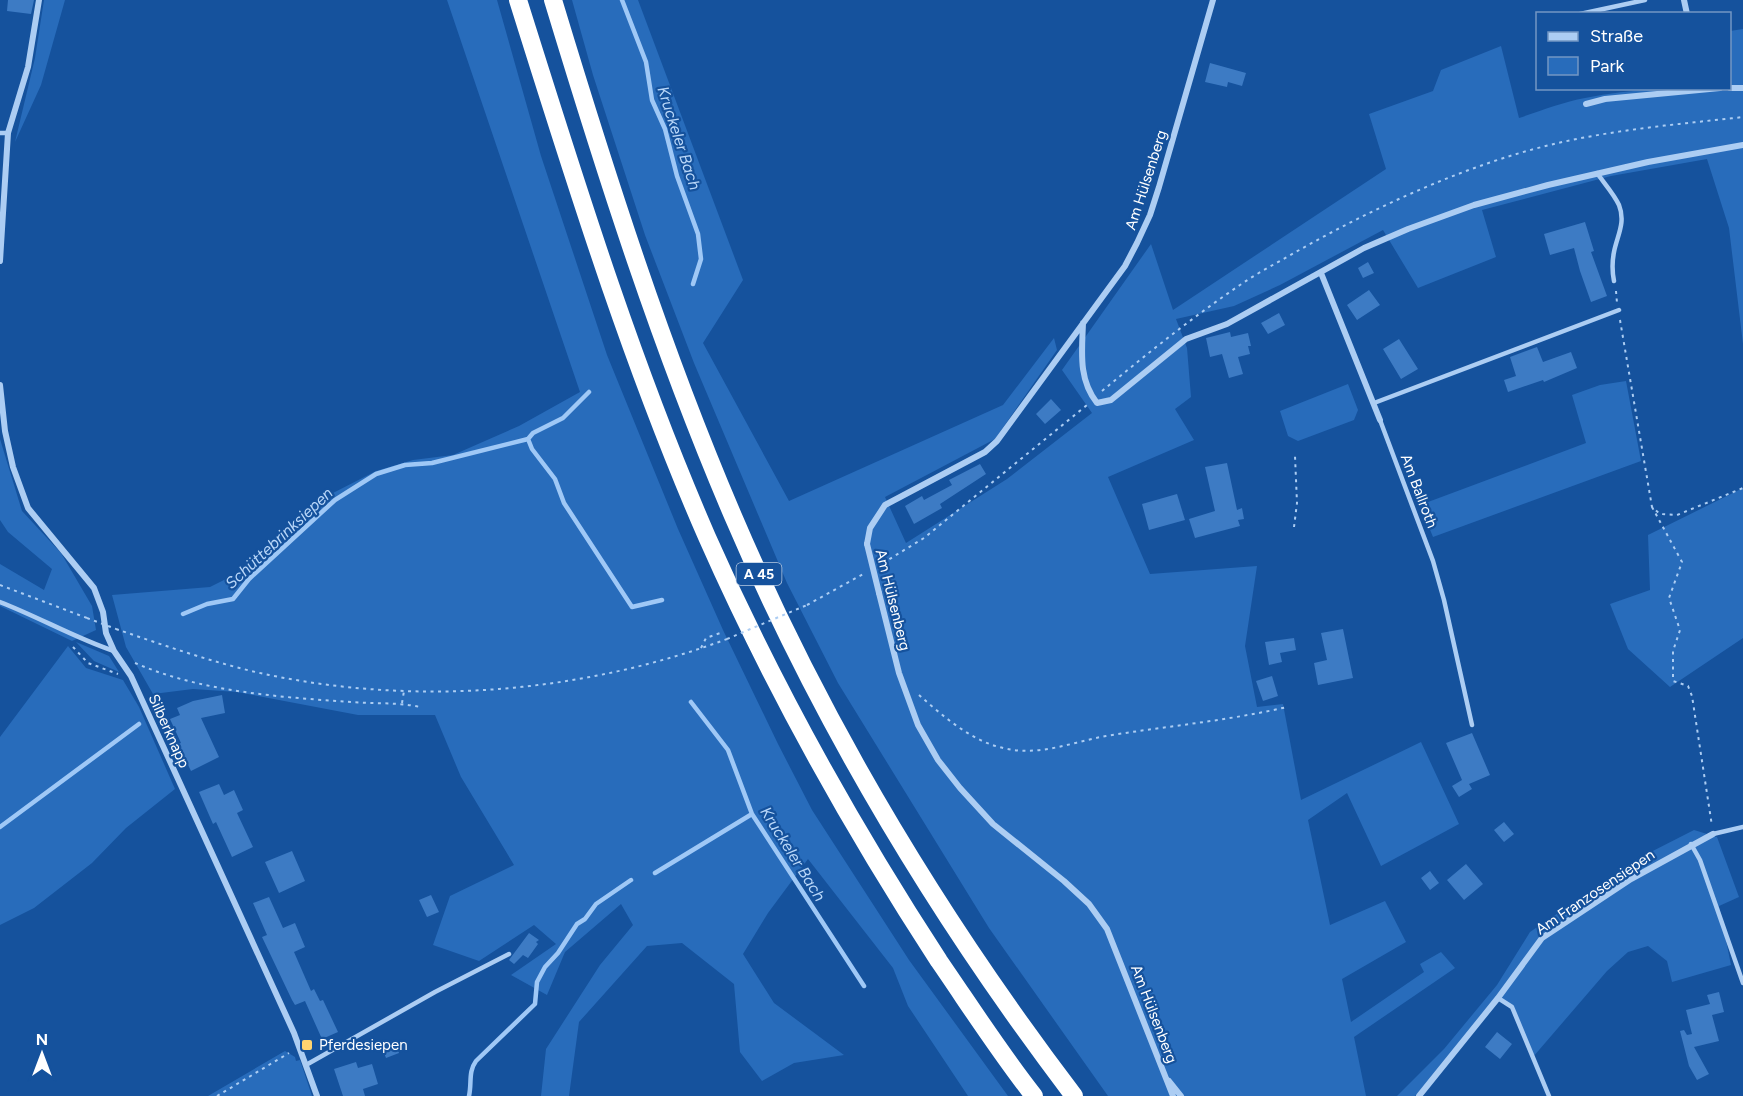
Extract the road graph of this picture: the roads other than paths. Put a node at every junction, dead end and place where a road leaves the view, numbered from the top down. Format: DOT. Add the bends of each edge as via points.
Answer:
graph roads {
  1 [pos="39,0"];
  2 [pos="518,0"];
  3 [pos="553,0"];
  4 [pos="1213,0"];
  5 [pos="1646,0"];
  6 [pos="1589,12"];
  7 [pos="1691,90"];
  8 [pos="1586,105"];
  9 [pos="0,133"];
  10 [pos="8,133"];
  11 [pos="1743,145"];
  12 [pos="1597,173"];
  13 [pos="0,261"];
  14 [pos="1320,273"];
  15 [pos="1614,281"];
  16 [pos="1619,310"];
  17 [pos="1083,323"];
  18 [pos="0,384"];
  19 [pos="1374,402"];
  20 [pos="1380,420"];
  21 [pos="0,602"];
  22 [pos="114,651"];
  23 [pos="1472,725"];
  24 [pos="1743,827"];
  25 [pos="1713,834"];
  26 [pos="1692,844"];
  27 [pos="509,954"];
  28 [pos="1743,984"];
  29 [pos="1498,998"];
  30 [pos="306,1065"];
  31 [pos="1165,1076"];
  32 [pos="317,1096"];
  33 [pos="1034,1096"];
  34 [pos="1074,1096"];
  35 [pos="1173,1096"];
  36 [pos="1181,1096"];
  37 [pos="1419,1096"];
  38 [pos="1549,1096"];
  1 -- 10 [label="street" via="28,67"];
  2 -- 33 [label="highway, A 45" via="638,364 707,536 746,621 808,742 886,877"];
  3 -- 34 [label="highway, A 45" via="597,147 666,348 733,518 772,601 902,844 984,972"];
  4 -- 17 [label="street, Am Hülsenberg" via="1150,214 1125,266"];
  5 -- 6 [label="lane"];
  7 -- 8 [label="street" via="1605,99"];
  9 -- 10 [label="lane"];
  10 -- 13 [label="street"];
  11 -- 12 [label="street"];
  12 -- 14 [label="street" via="1474,206 1408,229"];
  12 -- 15 [label="lane" via="1619,206 1622,218 1614,250"];
  14 -- 17 [label="street" via="1227,324 1186,339 1111,400 1097,403 1084,382"];
  14 -- 19 [label="street, Am Ballroth"];
  16 -- 19 [label="lane"];
  17 -- 31 [label="street, Am Hülsenberg, bridge" via="998,441 985,452 885,505 870,528 867,544 899,673 918,725 938,760 993,824 1089,904 1107,929"];
  18 -- 22 [label="street, Silberknapp" via="5,432 28,508 94,588"];
  19 -- 20 [label="street, Am Ballroth"];
  20 -- 23 [label="lane, Am Ballroth" via="1444,600"];
  21 -- 22 [label="lane"];
  22 -- 30 [label="street, Silberknapp" via="131,676"];
  24 -- 25 [label="lane"];
  25 -- 26 [label="street, Am Franzosensiepen"];
  26 -- 28 [label="lane"];
  26 -- 29 [label="street, Am Franzosensiepen" via="1542,938"];
  27 -- 30 [label="lane"];
  29 -- 37 [label="street, Am Franzosensiepen"];
  29 -- 38 [label="lane" via="1512,1007"];
  30 -- 32 [label="street, Silberknapp"];
  31 -- 35 [label="street, Am Hülsenberg"];
  31 -- 36 [label="street"];
}
